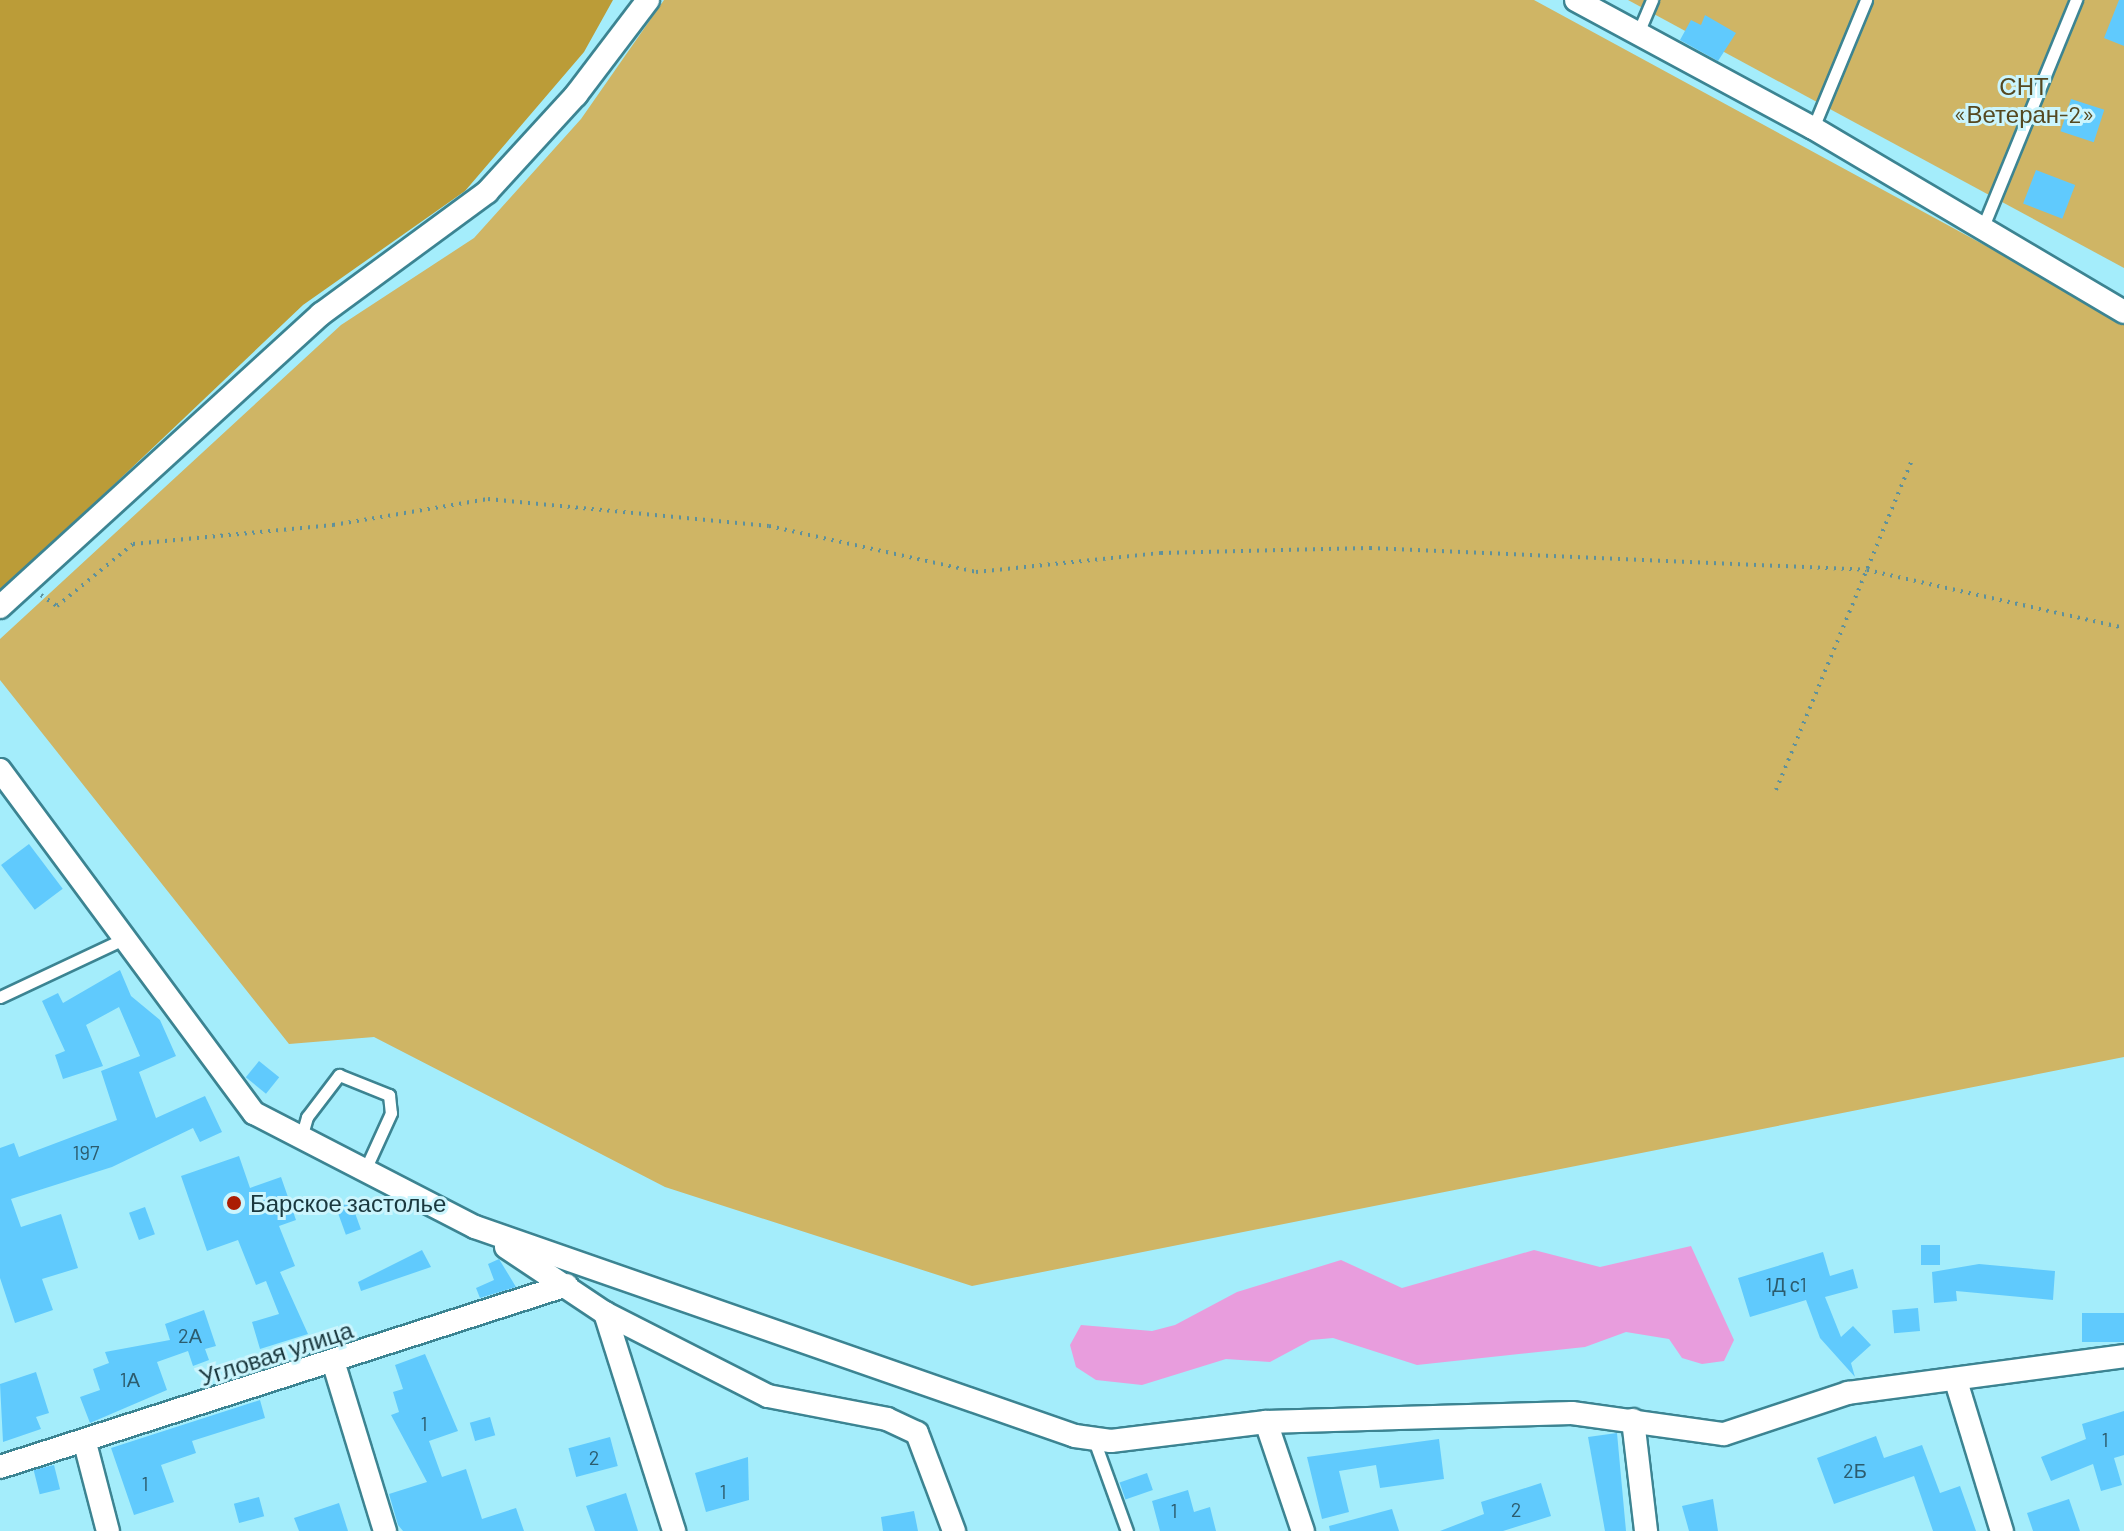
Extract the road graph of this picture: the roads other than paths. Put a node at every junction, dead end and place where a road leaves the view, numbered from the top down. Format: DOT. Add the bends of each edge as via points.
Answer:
graph roads {
  1 [pos="648,0"];
  2 [pos="1576,0"];
  3 [pos="1652,0"];
  4 [pos="1866,0"];
  5 [pos="2076,0"];
  6 [pos="1638,33"];
  7 [pos="1813,128"];
  8 [pos="1982,229"];
  9 [pos="2124,312"];
  10 [pos="0,607"];
  11 [pos="0,770"];
  12 [pos="121,940"];
  13 [pos="0,997"];
  14 [pos="301,1138"];
  15 [pos="365,1170"];
  16 [pos="475,1227"];
  17 [pos="567,1285"];
  18 [pos="605,1313"];
  19 [pos="2124,1356"];
  20 [pos="333,1361"];
  21 [pos="1956,1381"];
  22 [pos="1633,1420"];
  23 [pos="1266,1422"];
  24 [pos="1094,1440"];
  25 [pos="85,1443"];
  26 [pos="0,1467"];
  27 [pos="108,1531"];
  28 [pos="385,1531"];
  29 [pos="674,1531"];
  30 [pos="954,1531"];
  31 [pos="1127,1531"];
  32 [pos="1303,1531"];
  33 [pos="1646,1531"];
  34 [pos="2002,1531"];
  1 -- 10 [label="street" via="576,95 487,192 321,314"];
  2 -- 6 [label="street"];
  3 -- 6 [label="lane"];
  4 -- 7 [label="lane"];
  5 -- 8 [label="lane"];
  6 -- 7 [label="street"];
  7 -- 8 [label="street"];
  8 -- 9 [label="street"];
  11 -- 12 [label="street"];
  12 -- 13 [label="lane"];
  12 -- 14 [label="street" via="236,1095"];
  14 -- 15 [label="street"];
  14 -- 15 [label="lane" via="307,1117 339,1075 389,1095 391,1113"];
  15 -- 16 [label="street"];
  16 -- 17 [label="street"];
  16 -- 24 [label="street"];
  17 -- 18 [label="street"];
  17 -- 20 [label="street, Угловая улица"];
  18 -- 29 [label="street"];
  18 -- 30 [label="street" via="768,1396 887,1419 917,1433"];
  19 -- 21 [label="street"];
  20 -- 25 [label="street, Угловая улица"];
  20 -- 28 [label="street"];
  21 -- 22 [label="street" via="1848,1393 1724,1434"];
  21 -- 34 [label="street"];
  22 -- 23 [label="street" via="1572,1413"];
  22 -- 33 [label="street"];
  23 -- 24 [label="street"];
  23 -- 32 [label="street"];
  24 -- 31 [label="lane"];
  25 -- 26 [label="street, Угловая улица"];
  25 -- 27 [label="street"];
}
